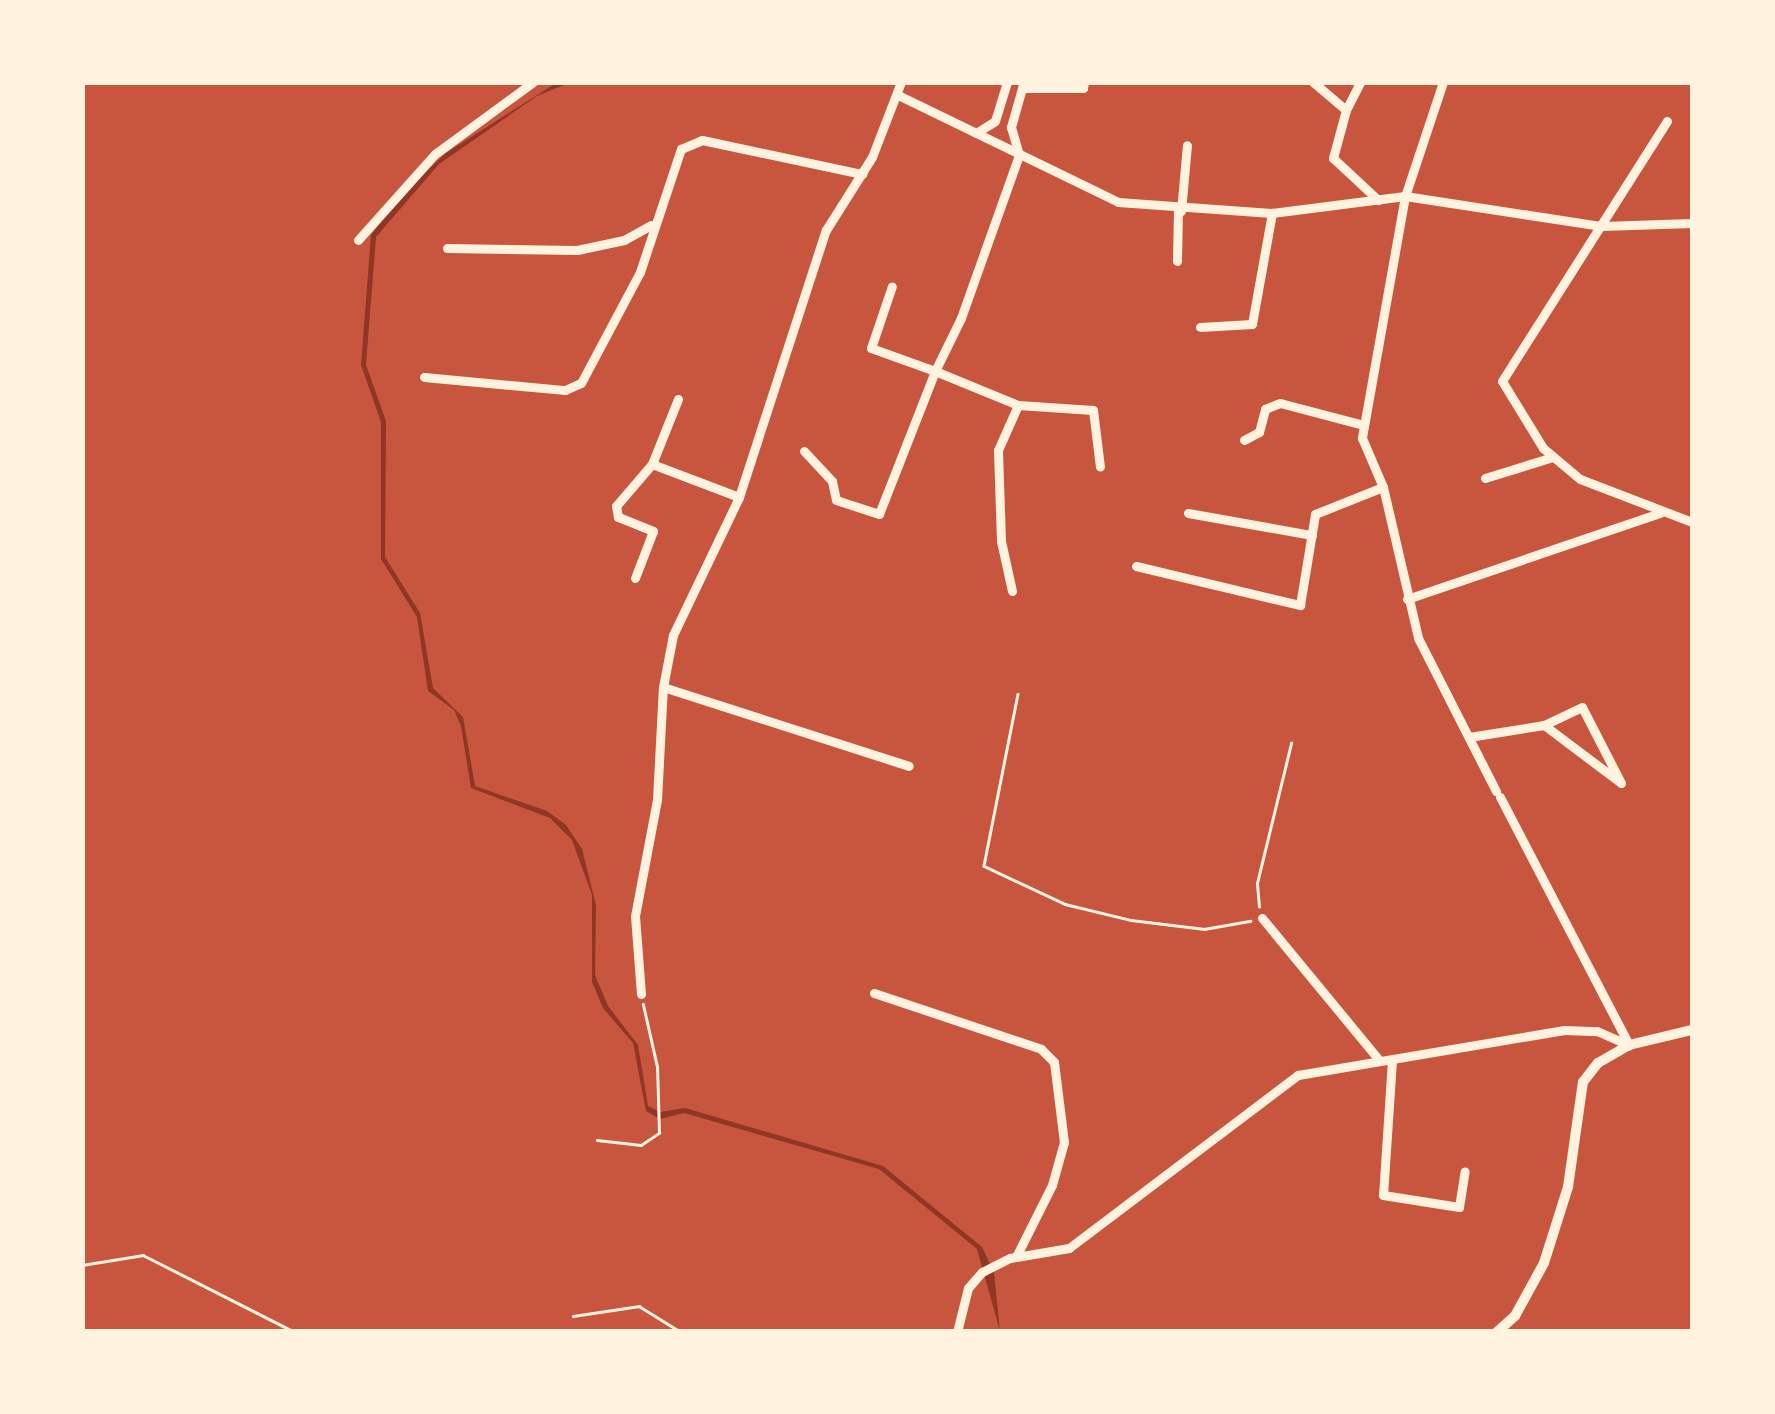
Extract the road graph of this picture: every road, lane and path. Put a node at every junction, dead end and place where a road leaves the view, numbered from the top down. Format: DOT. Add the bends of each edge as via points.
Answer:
graph roads {
  1 [pos="533,82"];
  2 [pos="902,82"];
  3 [pos="1006,82"];
  4 [pos="1084,82"];
  5 [pos="1313,82"];
  6 [pos="1360,82"];
  7 [pos="1443,82"];
  8 [pos="1018,85"];
  9 [pos="898,95"];
  10 [pos="1346,110"];
  11 [pos="1666,120"];
  12 [pos="976,134"];
  13 [pos="1187,146"];
  14 [pos="1019,155"];
  15 [pos="862,174"];
  16 [pos="1405,196"];
  17 [pos="1378,200"];
  18 [pos="1180,211"];
  19 [pos="1272,213"];
  20 [pos="1692,224"];
  21 [pos="651,225"];
  22 [pos="1602,226"];
  23 [pos="358,240"];
  24 [pos="448,248"];
  25 [pos="1177,261"];
  26 [pos="892,286"];
  27 [pos="1200,327"];
  28 [pos="935,371"];
  29 [pos="424,377"];
  30 [pos="678,399"];
  31 [pos="1018,406"];
  32 [pos="1363,425"];
  33 [pos="1244,440"];
  34 [pos="804,452"];
  35 [pos="1553,456"];
  36 [pos="652,464"];
  37 [pos="1100,467"];
  38 [pos="1485,478"];
  39 [pos="1382,487"];
  40 [pos="739,497"];
  41 [pos="1188,513"];
  42 [pos="1660,513"];
  43 [pos="1691,526"];
  44 [pos="1312,535"];
  45 [pos="1136,566"];
  46 [pos="636,578"];
  47 [pos="1012,591"];
  48 [pos="1407,598"];
  49 [pos="663,687"];
  50 [pos="1018,694"];
  51 [pos="1544,725"];
  52 [pos="1470,736"];
  53 [pos="1292,743"];
  54 [pos="909,766"];
  55 [pos="1262,918"];
  56 [pos="874,993"];
  57 [pos="641,994"];
  58 [pos="1692,1030"];
  59 [pos="1630,1045"];
  60 [pos="1392,1060"];
  61 [pos="1380,1062"];
  62 [pos="597,1140"];
  63 [pos="1465,1171"];
  64 [pos="1016,1257"];
  65 [pos="82,1265"];
  66 [pos="573,1316"];
  67 [pos="295,1332"];
  68 [pos="680,1332"];
  69 [pos="958,1332"];
  70 [pos="1497,1332"];
  1 -- 23 [label="street" via="435,154"];
  2 -- 9 [label="street"];
  3 -- 12 [label="street" via="996,120"];
  4 -- 8 [label="street" via="1083,88"];
  5 -- 10 [label="street"];
  6 -- 10 [label="street"];
  7 -- 16 [label="street"];
  8 -- 14 [label="street" via="1011,127"];
  9 -- 12 [label="street"];
  9 -- 15 [label="street"];
  10 -- 17 [label="street" via="1333,158"];
  11 -- 22 [label="street"];
  12 -- 14 [label="street"];
  13 -- 18 [label="street"];
  14 -- 18 [label="street" via="1111,201"];
  14 -- 28 [label="street" via="961,318"];
  15 -- 21 [label="street" via="702,140 681,149"];
  15 -- 40 [label="street" via="826,230"];
  16 -- 17 [label="street"];
  16 -- 22 [label="street"];
  16 -- 32 [label="street"];
  17 -- 19 [label="street"];
  18 -- 19 [label="street"];
  18 -- 25 [label="street"];
  19 -- 27 [label="street" via="1252,324"];
  20 -- 22 [label="street"];
  21 -- 24 [label="street" via="624,240 578,250"];
  21 -- 29 [label="street" via="640,272 581,383 564,390"];
  22 -- 35 [label="street" via="1502,381"];
  26 -- 28 [label="street" via="870,348"];
  28 -- 31 [label="street"];
  28 -- 34 [label="street" via="879,514 836,500 832,481"];
  30 -- 36 [label="street"];
  31 -- 37 [label="street" via="1093,410"];
  31 -- 47 [label="street" via="998,450 1001,541"];
  32 -- 33 [label="street" via="1280,403 1265,409 1252,440"];
  32 -- 39 [label="street"];
  35 -- 38 [label="street"];
  35 -- 42 [label="street" via="1580,478"];
  36 -- 40 [label="street"];
  36 -- 46 [label="street" via="616,506 618,517 652,531"];
  39 -- 44 [label="street" via="1316,514"];
  39 -- 48 [label="street"];
  40 -- 49 [label="street" via="673,635"];
  41 -- 44 [label="street"];
  42 -- 43 [label="street"];
  42 -- 48 [label="street"];
  44 -- 45 [label="street" via="1300,604"];
  48 -- 52 [label="street" via="1418,638"];
  49 -- 54 [label="street"];
  49 -- 57 [label="street" via="657,800 635,916"];
  50 -- 55 [label="path" via="984,866 1046,897 1132,920 1204,928"];
  51 -- 51 [label="street" via="1575,748 1621,784 1582,707"];
  51 -- 52 [label="street"];
  52 -- 59 [label="street"];
  53 -- 55 [label="path" via="1257,883"];
  55 -- 61 [label="street"];
  56 -- 64 [label="street" via="1042,1049 1054,1062 1064,1142 1052,1186"];
  57 -- 62 [label="path" via="658,1133 642,1145"];
  58 -- 59 [label="street"];
  59 -- 60 [label="street" via="1597,1031 1564,1030"];
  59 -- 70 [label="street" via="1598,1063 1583,1082 1568,1187 1544,1263 1515,1316"];
  60 -- 61 [label="street"];
  60 -- 63 [label="street" via="1383,1195 1458,1207"];
  61 -- 64 [label="street" via="1298,1075 1084,1238 1068,1248"];
  64 -- 69 [label="street" via="982,1272 968,1288"];
  65 -- 67 [label="path" via="143,1256"];
  66 -- 68 [label="path" via="639,1306"];
}
